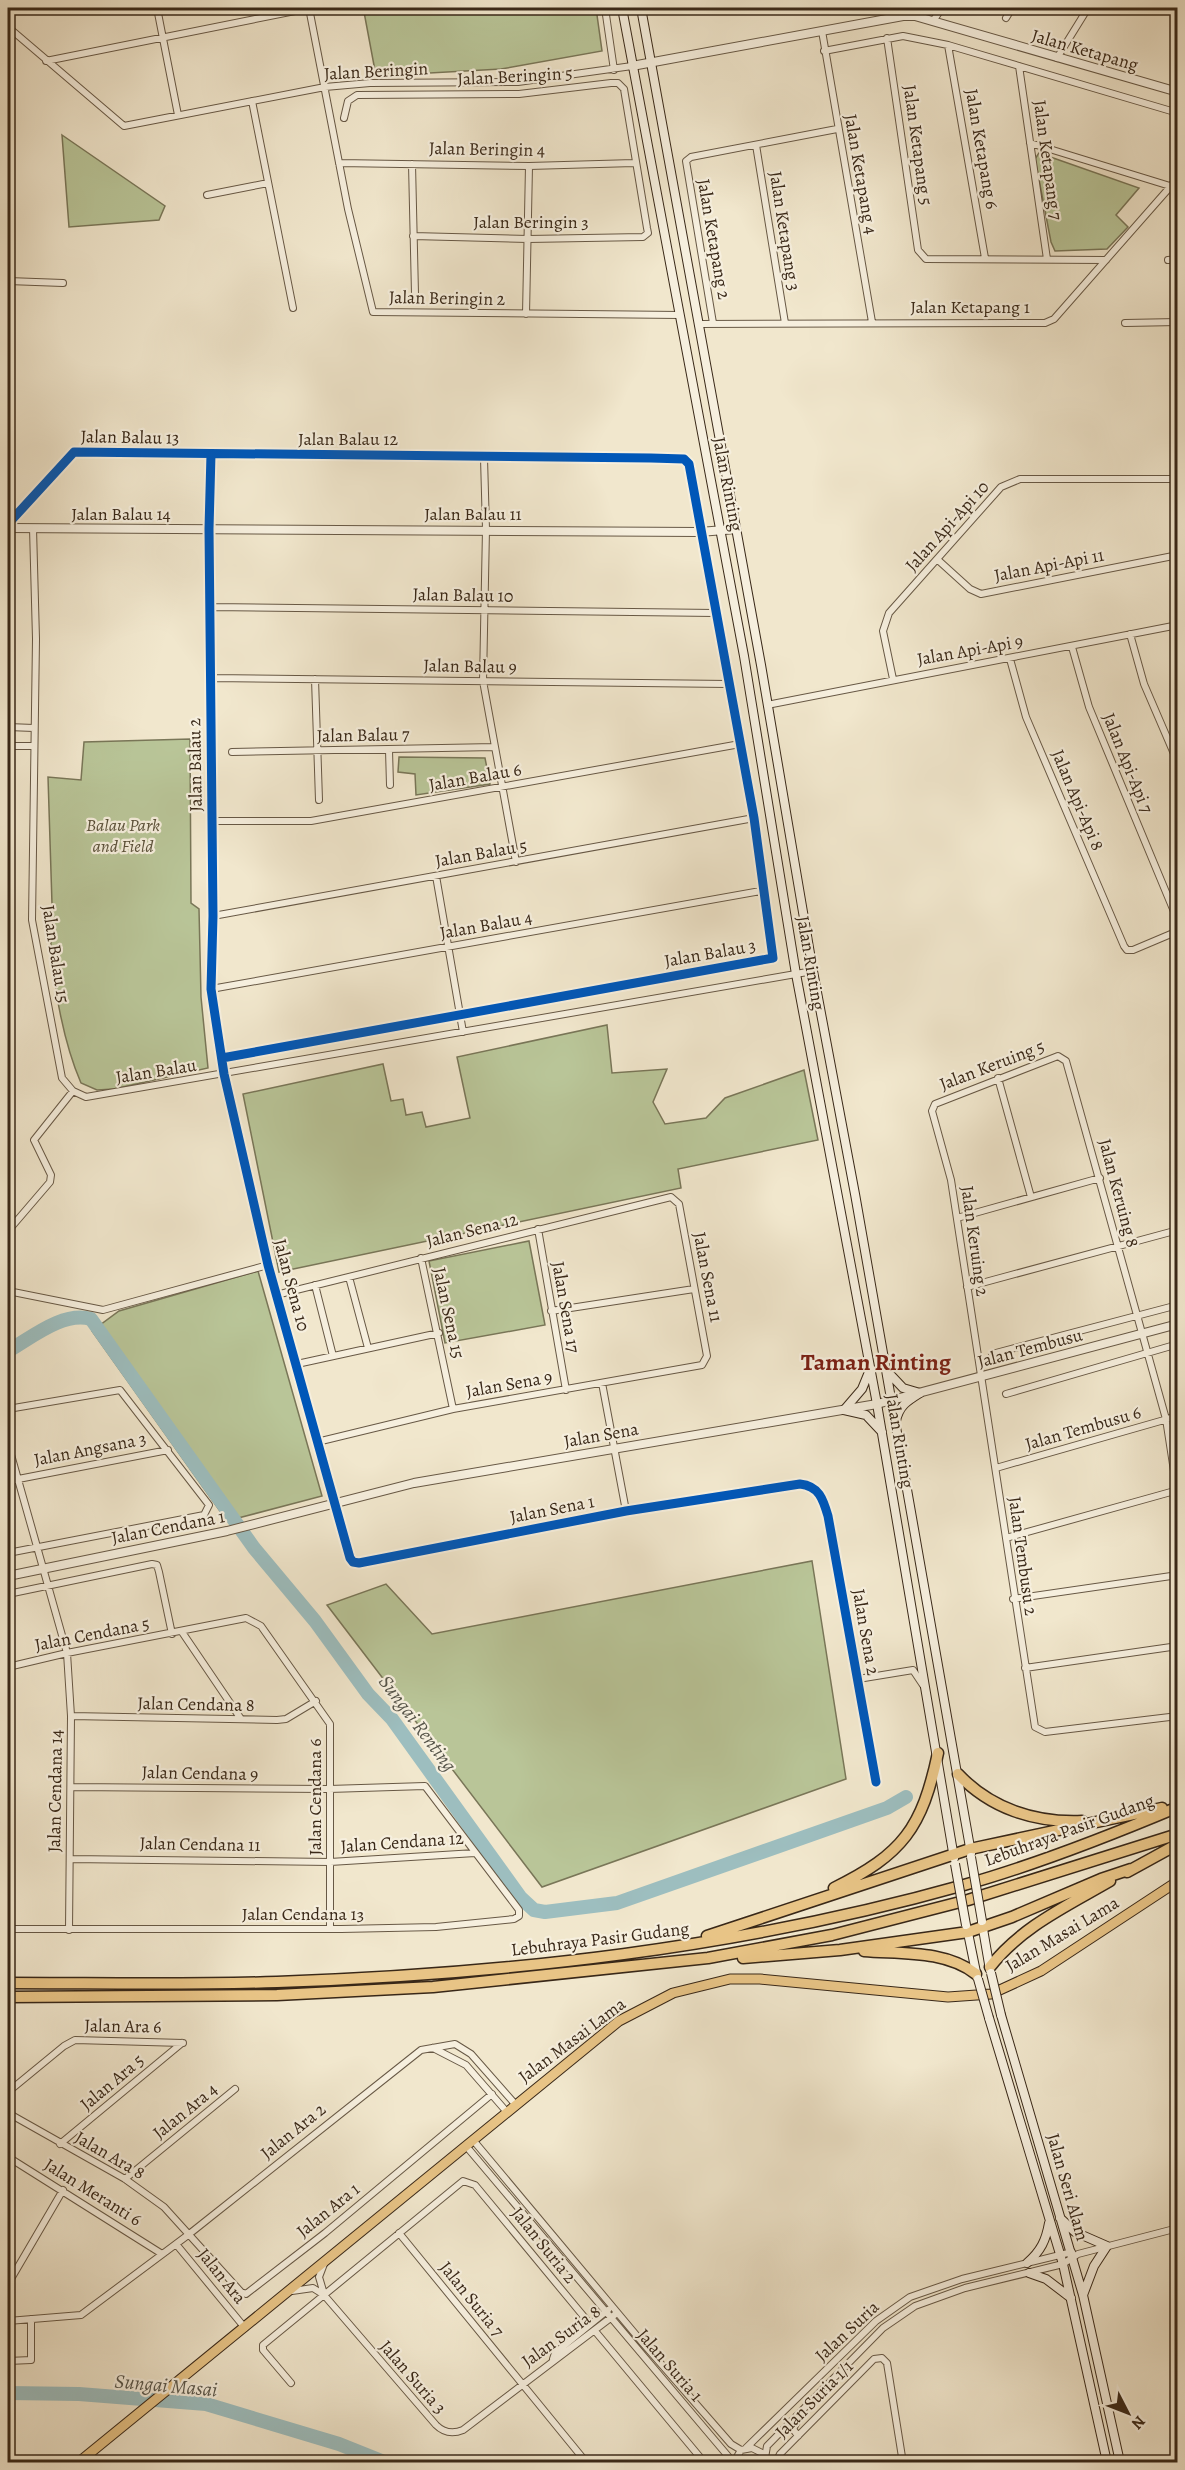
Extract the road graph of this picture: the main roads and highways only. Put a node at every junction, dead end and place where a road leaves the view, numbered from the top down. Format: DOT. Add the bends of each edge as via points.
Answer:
graph roads {
  1 [pos="622,8"];
  2 [pos="641,8"];
  3 [pos="870,1368"];
  4 [pos="885,1370"];
  5 [pos="895,1428"];
  6 [pos="882,1432"];
  7 [pos="938,1753"];
  8 [pos="958,1774"];
  9 [pos="1178,1806"];
  10 [pos="1123,1817"];
  11 [pos="1178,1834"];
  12 [pos="1178,1844"];
  13 [pos="971,1853"];
  14 [pos="954,1859"];
  15 [pos="1131,1869"];
  16 [pos="1178,1881"];
  17 [pos="799,1905"];
  18 [pos="982,1924"];
  19 [pos="967,1928"];
  20 [pos="672,1947"];
  21 [pos="840,1950"];
  22 [pos="708,1959"];
  23 [pos="990,1970"];
  24 [pos="977,1976"];
  25 [pos="8,1983"];
  26 [pos="8,1997"];
  27 [pos="1059,2218"];
  28 [pos="1049,2222"];
  29 [pos="1027,2263"];
  30 [pos="1029,2273"];
  31 [pos="1083,2295"];
  32 [pos="1071,2298"];
  33 [pos="79,2463"];
  34 [pos="1107,2463"];
  35 [pos="1120,2463"];
  1 -- 3 [label="main road, Jalan Rinting" via="744,656 796,974"];
  2 -- 4 [label="main road, Jalan Rinting"];
  3 -- 6 [label="main road, Jalan Rinting"];
  3 -- 6 [label="main road" via="862,1389 844,1410 866,1415"];
  4 -- 5 [label="main road, Jalan Rinting"];
  4 -- 5 [label="main road" via="903,1388 920,1393 898,1410"];
  5 -- 8 [label="main road, Jalan Rinting"];
  6 -- 7 [label="main road, Jalan Rinting"];
  7 -- 14 [label="main road, Jalan Rinting"];
  7 -- 17 [label="highway" via="930,1788 917,1818 897,1847 866,1872"];
  8 -- 10 [label="highway" via="986,1798 1013,1812 1061,1821"];
  8 -- 13 [label="main road, Jalan Rinting"];
  9 -- 10 [label="highway"];
  9 -- 20 [label="highway, Lebuhraya Pasir Gudang" via="966,1884 830,1919"];
  10 -- 13 [label="highway"];
  11 -- 22 [label="highway, Lebuhraya Pasir Gudang" via="968,1900 832,1935"];
  12 -- 15 [label="highway"];
  13 -- 14 [label="highway"];
  13 -- 18 [label="main road, Jalan Rinting, bridge"];
  14 -- 17 [label="highway"];
  14 -- 19 [label="main road, Jalan Rinting, bridge"];
  15 -- 18 [label="highway"];
  15 -- 23 [label="highway" via="1028,1929 1002,1951"];
  16 -- 33 [label="main road, Jalan Masai Lama" via="1041,1971 991,1994 948,1997 730,1979 673,1993 619,2021"];
  17 -- 20 [label="highway"];
  18 -- 19 [label="highway"];
  18 -- 23 [label="main road, Jalan Seri Alam"];
  19 -- 21 [label="highway"];
  19 -- 24 [label="main road, Jalan Seri Alam"];
  20 -- 25 [label="highway, Lebuhraya Pasir Gudang" via="512,1967 318,1980"];
  21 -- 22 [label="highway"];
  21 -- 24 [label="highway" via="932,1956 959,1962"];
  22 -- 26 [label="highway, Lebuhraya Pasir Gudang" via="433,1987 310,1994"];
  23 -- 27 [label="main road, Jalan Seri Alam, bridge"];
  24 -- 28 [label="main road, Jalan Seri Alam, bridge"];
  27 -- 31 [label="main road, Jalan Seri Alam"];
  27 -- 31 [label="main road" via="1082,2236 1107,2246"];
  28 -- 29 [label="main road" via="1044,2244"];
  28 -- 32 [label="main road, Jalan Seri Alam"];
  30 -- 32 [label="main road" via="1056,2285"];
  31 -- 35 [label="main road, Jalan Seri Alam"];
  32 -- 34 [label="main road, Jalan Seri Alam"];
}
